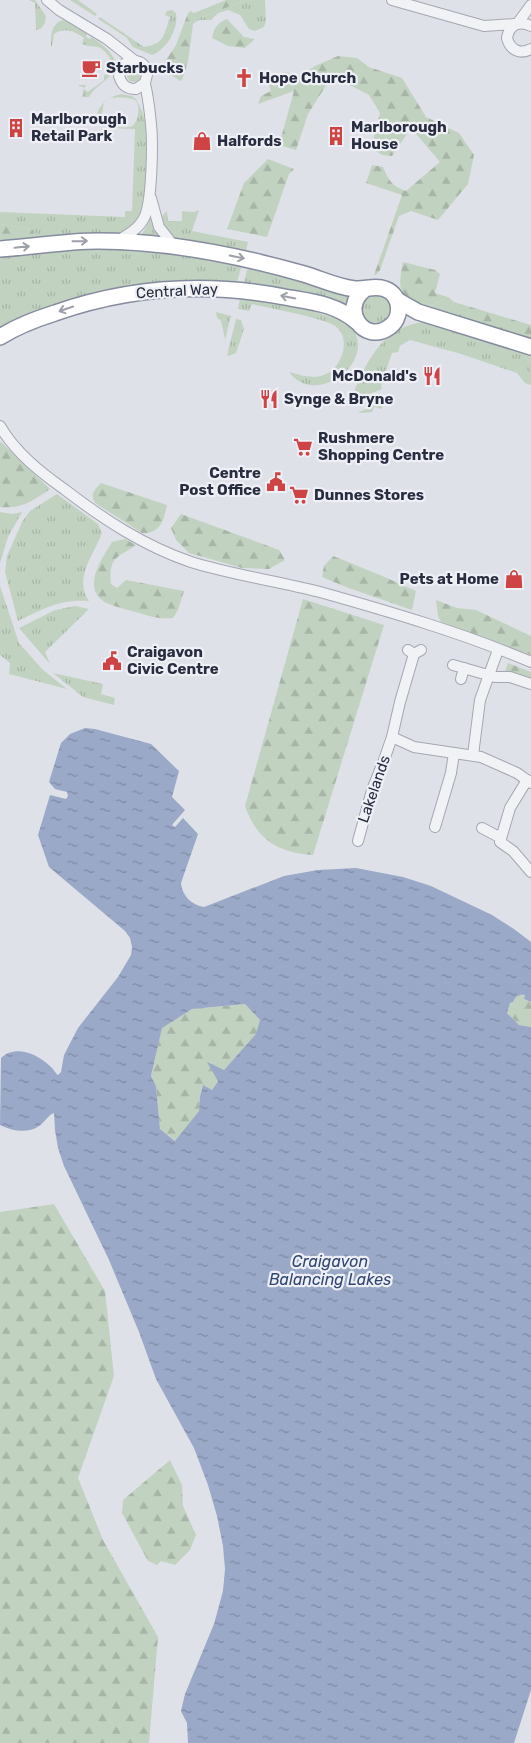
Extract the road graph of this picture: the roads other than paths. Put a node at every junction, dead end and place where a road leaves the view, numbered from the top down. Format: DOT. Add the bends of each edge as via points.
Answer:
graph roads {
  1 [pos="46,0"];
  2 [pos="399,2"];
  3 [pos="531,5"];
  4 [pos="516,24"];
  5 [pos="484,26"];
  6 [pos="531,26"];
  7 [pos="509,44"];
  8 [pos="118,49"];
  9 [pos="530,50"];
  10 [pos="135,61"];
  11 [pos="123,65"];
  12 [pos="145,82"];
  13 [pos="131,89"];
  14 [pos="149,106"];
  15 [pos="150,190"];
  16 [pos="116,241"];
  17 [pos="174,246"];
  18 [pos="0,249"];
  19 [pos="365,290"];
  20 [pos="396,300"];
  21 [pos="430,316"];
  22 [pos="357,322"];
  23 [pos="393,324"];
  24 [pos="0,337"];
  25 [pos="531,347"];
  26 [pos="0,426"];
  27 [pos="4,437"];
  28 [pos="498,650"];
  29 [pos="414,651"];
  30 [pos="531,662"];
  31 [pos="453,665"];
  32 [pos="464,668"];
  33 [pos="488,675"];
  34 [pos="461,679"];
  35 [pos="531,684"];
  36 [pos="392,737"];
  37 [pos="454,753"];
  38 [pos="473,755"];
  39 [pos="529,781"];
  40 [pos="435,827"];
  41 [pos="482,828"];
  42 [pos="501,838"];
  43 [pos="358,841"];
  44 [pos="531,872"];
  1 -- 8 [label="street"];
  2 -- 5 [label="street"];
  3 -- 4 [label="street"];
  4 -- 5 [label="street"];
  4 -- 6 [label="street"];
  4 -- 7 [label="street" via="508,33"];
  5 -- 7 [label="street"];
  7 -- 9 [label="street" via="517,51"];
  8 -- 10 [label="street"];
  8 -- 11 [label="street"];
  10 -- 11 [label="street"];
  10 -- 12 [label="street" via="146,68"];
  11 -- 13 [label="street" via="121,81"];
  12 -- 13 [label="street"];
  12 -- 14 [label="street"];
  13 -- 14 [label="street"];
  14 -- 15 [label="street" via="152,127"];
  15 -- 16 [label="street" via="146,215 140,225"];
  15 -- 17 [label="street" via="159,227"];
  16 -- 17 [label="highway"];
  18 -- 16 [label="highway, one-way"];
  17 -- 19 [label="highway, one-way" via="244,258 343,287"];
  19 -- 20 [label="highway" via="384,288"];
  19 -- 22 [label="highway" via="354,304"];
  20 -- 21 [label="highway"];
  20 -- 23 [label="highway" via="399,310"];
  21 -- 23 [label="highway"];
  21 -- 25 [label="highway"];
  22 -- 23 [label="highway" via="376,332 384,331"];
  22 -- 24 [label="highway, Central Way, one-way" via="344,312 319,303 258,291 191,287 113,296 28,322"];
  26 -- 27 [label="street"];
  27 -- 28 [label="street" via="49,478 97,514 137,538 190,561 327,594"];
  28 -- 30 [label="street"];
  28 -- 33 [label="street"];
  29 -- 36 [label="street, Lakelands"];
  31 -- 32 [label="street"];
  32 -- 33 [label="street"];
  32 -- 34 [label="street"];
  33 -- 35 [label="street" via="510,677"];
  33 -- 38 [label="street" via="480,700"];
  36 -- 37 [label="street, Lakelands" via="414,747"];
  36 -- 43 [label="street, Lakelands" via="372,790"];
  37 -- 38 [label="street, Lakelands"];
  37 -- 40 [label="street"];
  38 -- 39 [label="street, Lakelands"];
  39 -- 42 [label="street, Lakelands" via="510,808"];
  41 -- 42 [label="street"];
  42 -- 44 [label="street" via="500,842 513,851"];
}
